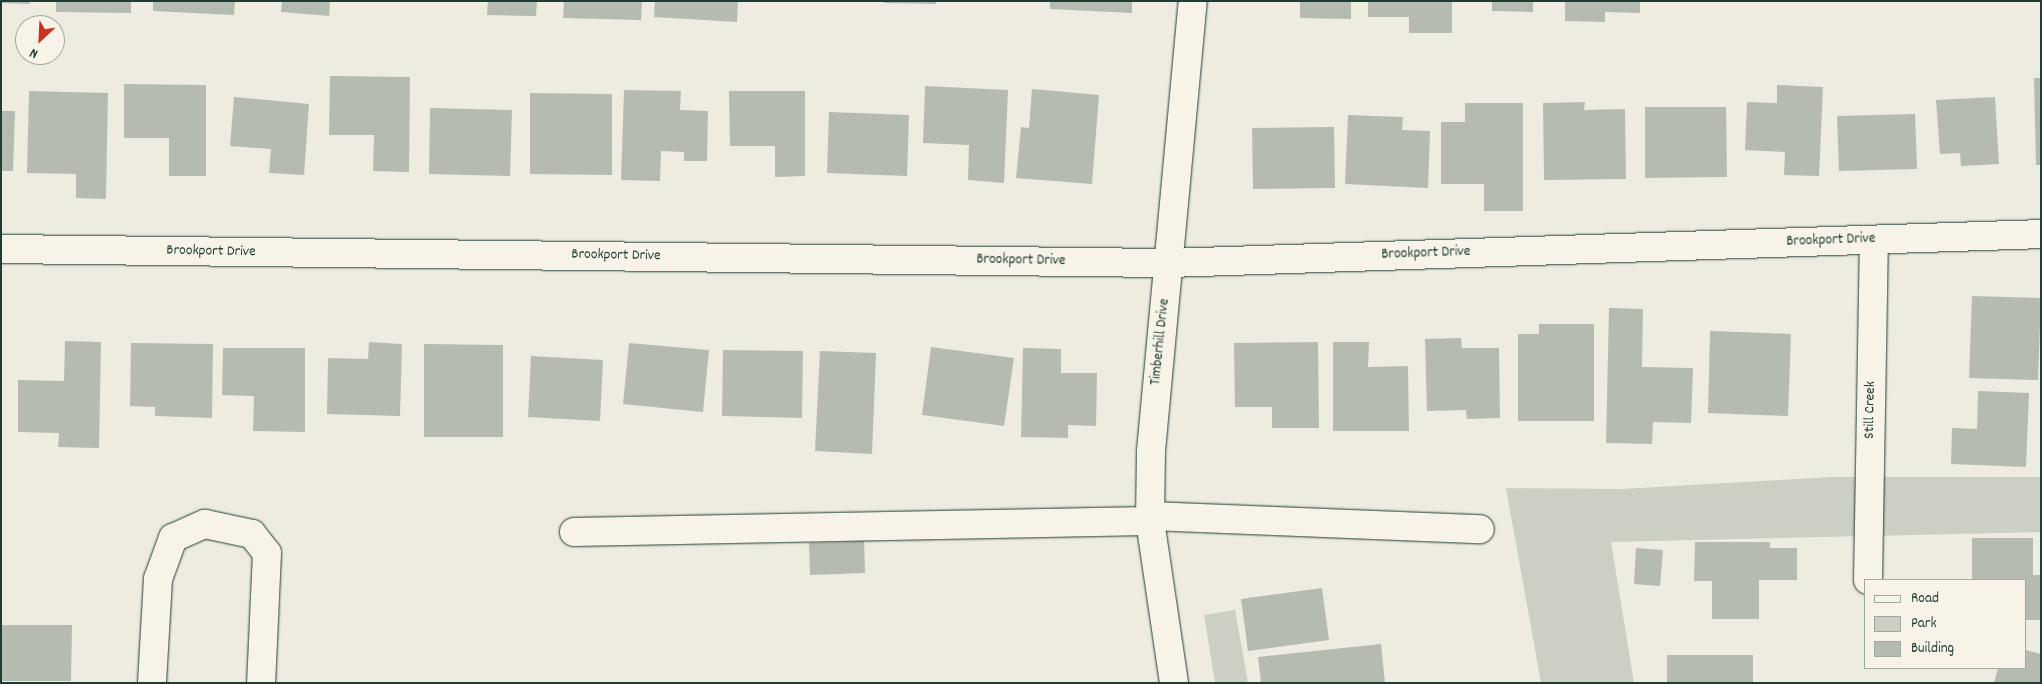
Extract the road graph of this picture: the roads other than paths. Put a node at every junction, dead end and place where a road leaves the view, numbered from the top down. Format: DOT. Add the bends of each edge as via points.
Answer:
graph roads {
  1 [pos="1193,1"];
  2 [pos="2041,234"];
  3 [pos="1874,240"];
  4 [pos="1,249"];
  5 [pos="1169,263"];
  6 [pos="1150,518"];
  7 [pos="1480,529"];
  8 [pos="574,532"];
  9 [pos="1868,579"];
  10 [pos="152,683"];
  11 [pos="261,683"];
  12 [pos="1174,683"];
  1 -- 5 [label="street, Timberhill Drive"];
  2 -- 3 [label="street, Brookport Drive"];
  3 -- 5 [label="street, Brookport Drive"];
  3 -- 9 [label="street, Still Creek"];
  4 -- 5 [label="street, Brookport Drive"];
  5 -- 6 [label="street, Timberhill Drive" via="1151,451"];
  6 -- 7 [label="street"];
  6 -- 8 [label="street"];
  6 -- 12 [label="street, Timberhill Drive"];
  10 -- 11 [label="street" via="158,579 173,538 204,524 252,534 266,553"];
}
